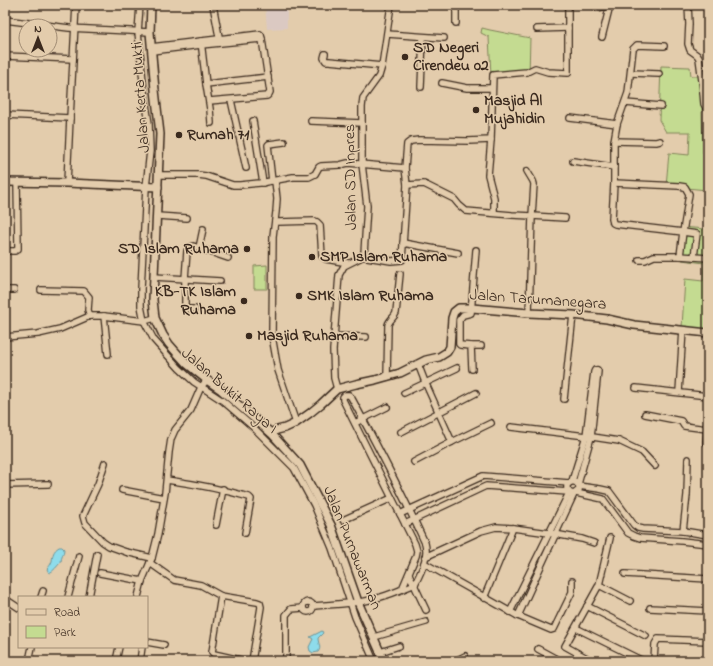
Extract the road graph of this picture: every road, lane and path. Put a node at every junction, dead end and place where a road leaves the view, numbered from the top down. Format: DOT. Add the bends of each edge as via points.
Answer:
graph roads {
  1 [pos="76,5"];
  2 [pos="140,5"];
  3 [pos="151,5"];
  4 [pos="212,5"];
  5 [pos="391,5"];
  6 [pos="456,5"];
  7 [pos="568,5"];
  8 [pos="596,5"];
  9 [pos="611,5"];
  10 [pos="688,5"];
  11 [pos="5,20"];
  12 [pos="456,23"];
  13 [pos="74,28"];
  14 [pos="568,28"];
  15 [pos="537,29"];
  16 [pos="138,32"];
  17 [pos="150,32"];
  18 [pos="387,34"];
  19 [pos="423,37"];
  20 [pos="602,37"];
  21 [pos="444,38"];
  22 [pos="219,41"];
  23 [pos="201,43"];
  24 [pos="664,46"];
  25 [pos="152,49"];
  26 [pos="325,54"];
  27 [pos="5,56"];
  28 [pos="73,59"];
  29 [pos="382,66"];
  30 [pos="631,73"];
  31 [pos="659,74"];
  32 [pos="268,77"];
  33 [pos="442,83"];
  34 [pos="206,84"];
  35 [pos="421,87"];
  36 [pos="492,88"];
  37 [pos="155,90"];
  38 [pos="144,91"];
  39 [pos="231,100"];
  40 [pos="209,102"];
  41 [pos="625,104"];
  42 [pos="661,106"];
  43 [pos="708,108"];
  44 [pos="5,115"];
  45 [pos="70,118"];
  46 [pos="570,118"];
  47 [pos="311,120"];
  48 [pos="253,121"];
  49 [pos="211,123"];
  50 [pos="362,123"];
  51 [pos="617,124"];
  52 [pos="491,140"];
  53 [pos="614,141"];
  54 [pos="660,141"];
  55 [pos="284,142"];
  56 [pos="573,161"];
  57 [pos="362,164"];
  58 [pos="246,168"];
  59 [pos="405,168"];
  60 [pos="614,168"];
  61 [pos="527,171"];
  62 [pos="158,174"];
  63 [pos="274,181"];
  64 [pos="5,182"];
  65 [pos="67,182"];
  66 [pos="17,183"];
  67 [pos="263,183"];
  68 [pos="614,183"];
  69 [pos="407,185"];
  70 [pos="152,187"];
  71 [pos="494,214"];
  72 [pos="157,216"];
  73 [pos="532,216"];
  74 [pos="187,218"];
  75 [pos="564,218"];
  76 [pos="278,222"];
  77 [pos="203,229"];
  78 [pos="683,232"];
  79 [pos="403,243"];
  80 [pos="199,248"];
  81 [pos="476,250"];
  82 [pos="5,251"];
  83 [pos="458,253"];
  84 [pos="362,256"];
  85 [pos="680,256"];
  86 [pos="695,257"];
  87 [pos="228,258"];
  88 [pos="708,258"];
  89 [pos="639,260"];
  90 [pos="349,263"];
  91 [pos="400,274"];
  92 [pos="154,277"];
  93 [pos="185,279"];
  94 [pos="220,281"];
  95 [pos="5,290"];
  96 [pos="14,290"];
  97 [pos="41,290"];
  98 [pos="472,308"];
  99 [pos="195,309"];
  100 [pos="529,313"];
  101 [pos="574,315"];
  102 [pos="90,316"];
  103 [pos="104,316"];
  104 [pos="150,320"];
  105 [pos="683,330"];
  106 [pos="708,333"];
  107 [pos="163,335"];
  108 [pos="334,336"];
  109 [pos="5,337"];
  110 [pos="366,337"];
  111 [pos="154,340"];
  112 [pos="471,346"];
  113 [pos="482,346"];
  114 [pos="108,354"];
  115 [pos="418,364"];
  116 [pos="457,368"];
  117 [pos="472,369"];
  118 [pos="387,377"];
  119 [pos="425,382"];
  120 [pos="204,384"];
  121 [pos="636,388"];
  122 [pos="337,389"];
  123 [pos="679,392"];
  124 [pos="404,393"];
  125 [pos="476,393"];
  126 [pos="708,396"];
  127 [pos="564,399"];
  128 [pos="388,407"];
  129 [pos="439,412"];
  130 [pos="645,414"];
  131 [pos="363,419"];
  132 [pos="708,419"];
  133 [pos="296,422"];
  134 [pos="354,423"];
  135 [pos="492,423"];
  136 [pos="511,428"];
  137 [pos="707,429"];
  138 [pos="401,432"];
  139 [pos="271,433"];
  140 [pos="588,436"];
  141 [pos="452,442"];
  142 [pos="706,442"];
  143 [pos="688,459"];
  144 [pos="414,462"];
  145 [pos="105,464"];
  146 [pos="655,466"];
  147 [pos="167,480"];
  148 [pos="5,484"];
  149 [pos="48,484"];
  150 [pos="574,484"];
  151 [pos="222,489"];
  152 [pos="122,490"];
  153 [pos="572,493"];
  154 [pos="164,498"];
  155 [pos="392,498"];
  156 [pos="410,509"];
  157 [pos="400,514"];
  158 [pos="414,519"];
  159 [pos="343,520"];
  160 [pos="405,524"];
  161 [pos="216,525"];
  162 [pos="634,525"];
  163 [pos="513,528"];
  164 [pos="683,531"];
  165 [pos="245,533"];
  166 [pos="549,533"];
  167 [pos="628,533"];
  168 [pos="556,534"];
  169 [pos="708,535"];
  170 [pos="610,538"];
  171 [pos="594,543"];
  172 [pos="708,544"];
  173 [pos="335,547"];
  174 [pos="97,554"];
  175 [pos="79,556"];
  176 [pos="151,560"];
  177 [pos="424,560"];
  178 [pos="100,573"];
  179 [pos="409,574"];
  180 [pos="625,574"];
  181 [pos="527,578"];
  182 [pos="708,579"];
  183 [pos="142,581"];
  184 [pos="572,581"];
  185 [pos="534,582"];
  186 [pos="415,584"];
  187 [pos="599,585"];
  188 [pos="402,589"];
  189 [pos="68,596"];
  190 [pos="89,596"];
  191 [pos="138,596"];
  192 [pos="221,596"];
  193 [pos="484,598"];
  194 [pos="5,600"];
  195 [pos="630,601"];
  196 [pos="354,603"];
  197 [pos="587,606"];
  198 [pos="18,607"];
  199 [pos="650,608"];
  200 [pos="426,610"];
  201 [pos="708,611"];
  202 [pos="510,612"];
  203 [pos="518,616"];
  204 [pos="426,622"];
  205 [pos="576,628"];
  206 [pos="646,636"];
  207 [pos="374,638"];
  208 [pos="708,641"];
  209 [pos="148,642"];
  210 [pos="366,642"];
  211 [pos="164,645"];
  212 [pos="399,646"];
  213 [pos="32,648"];
  214 [pos="119,648"];
  215 [pos="142,648"];
  216 [pos="538,649"];
  217 [pos="380,652"];
  218 [pos="466,656"];
  219 [pos="29,661"];
  220 [pos="116,661"];
  221 [pos="140,661"];
  222 [pos="245,661"];
  223 [pos="252,661"];
  224 [pos="286,661"];
  225 [pos="374,661"];
  226 [pos="384,661"];
  227 [pos="456,661"];
  228 [pos="560,661"];
  229 [pos="592,661"];
  230 [pos="643,661"];
  231 [pos="654,661"];
  1 -- 13 [label="street"];
  2 -- 16 [label="street, Jalan Bukit Raya I"];
  3 -- 17 [label="street, Jalan Kerta Mukti"];
  4 -- 22 [label="street"];
  5 -- 18 [label="street, Jalan SD Inpres"];
  6 -- 12 [label="street"];
  7 -- 14 [label="street"];
  8 -- 9 [label="street" via="598,8"];
  9 -- 20 [label="street"];
  10 -- 43 [label="street" via="688,44 698,58 704,106"];
  11 -- 13 [label="street"];
  13 -- 16 [label="street"];
  13 -- 28 [label="street"];
  14 -- 15 [label="street"];
  14 -- 36 [label="street" via="568,73 548,72 535,68 527,72 496,74 492,75"];
  16 -- 17 [label="street"];
  16 -- 38 [label="street, Jalan Bukit Raya I"];
  17 -- 25 [label="street, Jalan Kerta Mukti"];
  18 -- 19 [label="street"];
  18 -- 29 [label="street, Jalan SD Inpres"];
  19 -- 21 [label="street"];
  19 -- 35 [label="street"];
  22 -- 23 [label="street"];
  22 -- 32 [label="street" via="260,34"];
  23 -- 25 [label="street"];
  23 -- 34 [label="street"];
  24 -- 30 [label="street" via="635,46"];
  25 -- 37 [label="street, Jalan Kerta Mukti"];
  26 -- 29 [label="street" via="326,61"];
  27 -- 28 [label="street"];
  28 -- 45 [label="street"];
  29 -- 50 [label="street, Jalan SD Inpres" via="379,76 363,98"];
  30 -- 31 [label="street"];
  30 -- 41 [label="street"];
  32 -- 34 [label="street"];
  32 -- 39 [label="street" via="270,94 267,96"];
  33 -- 36 [label="street" via="468,88"];
  34 -- 40 [label="street"];
  36 -- 52 [label="street"];
  37 -- 38 [label="street"];
  37 -- 62 [label="street, Jalan Kerta Mukti" via="160,134"];
  38 -- 70 [label="street, Jalan Bukit Raya I" via="149,124"];
  39 -- 40 [label="street"];
  39 -- 58 [label="street"];
  40 -- 49 [label="street"];
  41 -- 42 [label="street"];
  41 -- 51 [label="street"];
  44 -- 45 [label="street"];
  45 -- 65 [label="street"];
  46 -- 51 [label="street"];
  47 -- 50 [label="street"];
  48 -- 67 [label="street"];
  50 -- 57 [label="street, Jalan SD Inpres"];
  51 -- 53 [label="street"];
  52 -- 59 [label="street" via="411,141 407,144"];
  52 -- 71 [label="street" via="488,175 494,198"];
  53 -- 54 [label="street"];
  53 -- 60 [label="street"];
  55 -- 63 [label="street" via="268,145"];
  56 -- 60 [label="street"];
  57 -- 59 [label="street"];
  57 -- 63 [label="street" via="324,165 309,177"];
  57 -- 84 [label="street, Jalan SD Inpres" via="367,206"];
  59 -- 69 [label="street"];
  60 -- 68 [label="street"];
  61 -- 73 [label="street" via="534,184"];
  62 -- 67 [label="street" via="206,176 233,185"];
  62 -- 70 [label="street, Jalan Kerta Mukti"];
  63 -- 67 [label="street"];
  63 -- 133 [label="street" via="277,199 273,236 272,336 278,370"];
  64 -- 66 [label="street"];
  65 -- 66 [label="street"];
  65 -- 70 [label="street"];
  66 -- 82 [label="street" via="18,249"];
  68 -- 78 [label="street" via="613,223"];
  68 -- 78 [label="street" via="685,187 689,194"];
  69 -- 71 [label="street" via="424,184 454,199 466,211"];
  69 -- 79 [label="street"];
  70 -- 72 [label="street"];
  70 -- 104 [label="street, Jalan Bukit Raya I" via="141,289 141,306"];
  71 -- 73 [label="street"];
  72 -- 74 [label="street"];
  72 -- 92 [label="street"];
  73 -- 75 [label="street"];
  73 -- 100 [label="street"];
  76 -- 90 [label="street" via="317,222 320,225 322,256"];
  77 -- 80 [label="street"];
  78 -- 85 [label="street"];
  78 -- 86 [label="street" via="697,234"];
  79 -- 83 [label="street"];
  79 -- 84 [label="street" via="402,260 391,261"];
  80 -- 87 [label="street"];
  80 -- 93 [label="street" via="193,246 187,251"];
  81 -- 98 [label="street"];
  84 -- 90 [label="street"];
  85 -- 86 [label="street"];
  85 -- 89 [label="street" via="654,256"];
  86 -- 88 [label="street"];
  90 -- 108 [label="street" via="339,275"];
  91 -- 118 [label="street" via="396,314 388,325"];
  92 -- 93 [label="street"];
  92 -- 104 [label="street"];
  93 -- 94 [label="street"];
  93 -- 99 [label="street" via="185,308"];
  95 -- 96 [label="street"];
  97 -- 102 [label="street" via="84,292 89,296"];
  98 -- 100 [label="street, Jalan Tarumanegara"];
  98 -- 112 [label="street" via="471,313 463,315 459,320 459,344"];
  98 -- 115 [label="street, Jalan Tarumanegara" via="459,308 454,312 450,347 447,352"];
  100 -- 101 [label="street, Jalan Tarumanegara"];
  101 -- 105 [label="street, Jalan Tarumanegara"];
  101 -- 127 [label="street"];
  102 -- 103 [label="street"];
  102 -- 109 [label="street" via="60,330"];
  103 -- 104 [label="street"];
  103 -- 114 [label="street"];
  104 -- 107 [label="street"];
  104 -- 111 [label="street, Jalan Bukit Raya I"];
  105 -- 106 [label="street, Jalan Tarumanegara"];
  105 -- 123 [label="street"];
  107 -- 111 [label="street"];
  107 -- 120 [label="street"];
  108 -- 110 [label="street"];
  108 -- 122 [label="street" via="333,361"];
  111 -- 120 [label="street, Jalan Bukit Raya I" via="194,382"];
  112 -- 113 [label="street"];
  112 -- 117 [label="street"];
  115 -- 118 [label="street, Jalan Tarumanegara" via="400,374"];
  115 -- 119 [label="street"];
  116 -- 119 [label="street"];
  118 -- 122 [label="street, Jalan Tarumanegara"];
  119 -- 124 [label="street"];
  119 -- 129 [label="street"];
  120 -- 139 [label="street" via="220,389"];
  120 -- 147 [label="street" via="191,410 171,439"];
  120 -- 173 [label="street, Jalan Bukit Raya I" via="294,468"];
  121 -- 123 [label="street"];
  122 -- 133 [label="street" via="322,404"];
  123 -- 126 [label="street"];
  125 -- 129 [label="street"];
  128 -- 131 [label="street"];
  129 -- 138 [label="street"];
  129 -- 141 [label="street"];
  130 -- 137 [label="street" via="681,420 684,426"];
  131 -- 134 [label="street"];
  131 -- 134 [label="street" via="349,395 345,395 343,400"];
  131 -- 156 [label="street"];
  132 -- 137 [label="street"];
  133 -- 139 [label="street"];
  134 -- 155 [label="street"];
  135 -- 141 [label="street"];
  136 -- 140 [label="street"];
  137 -- 142 [label="street"];
  139 -- 173 [label="street, Jalan Purnawarman" via="300,465 331,525"];
  140 -- 140 [label="street" via="594,372 596,370 598,371"];
  140 -- 146 [label="street" via="619,441 642,452"];
  140 -- 150 [label="street"];
  141 -- 144 [label="street"];
  143 -- 164 [label="street"];
  145 -- 176 [label="street" via="83,516 85,523 110,546"];
  147 -- 151 [label="street"];
  147 -- 154 [label="street"];
  148 -- 149 [label="street"];
  150 -- 153 [label="street" via="579,490"];
  150 -- 153 [label="street" via="566,487"];
  150 -- 156 [label="street" via="483,476"];
  150 -- 162 [label="street" via="608,491"];
  151 -- 161 [label="street"];
  151 -- 165 [label="street" via="251,499"];
  152 -- 154 [label="street"];
  153 -- 158 [label="street" via="486,486"];
  153 -- 166 [label="street"];
  153 -- 167 [label="street" via="603,500"];
  153 -- 168 [label="street"];
  154 -- 176 [label="street"];
  155 -- 157 [label="street"];
  155 -- 159 [label="street"];
  156 -- 157 [label="street"];
  156 -- 158 [label="street"];
  157 -- 160 [label="street"];
  158 -- 160 [label="street"];
  158 -- 177 [label="street" via="425,542"];
  160 -- 179 [label="street" via="417,551"];
  162 -- 164 [label="street" via="642,529"];
  162 -- 167 [label="street"];
  163 -- 166 [label="street"];
  163 -- 177 [label="street" via="482,531"];
  163 -- 193 [label="street"];
  164 -- 169 [label="street"];
  166 -- 168 [label="street"];
  166 -- 181 [label="street"];
  167 -- 172 [label="street" via="640,538"];
  168 -- 171 [label="street"];
  168 -- 185 [label="street"];
  170 -- 187 [label="street"];
  173 -- 196 [label="street, Jalan Purnawarman"];
  174 -- 190 [label="street"];
  175 -- 189 [label="street"];
  176 -- 183 [label="street"];
  176 -- 192 [label="street" via="174,580 201,585"];
  177 -- 186 [label="street"];
  177 -- 193 [label="street"];
  178 -- 183 [label="street"];
  179 -- 186 [label="street"];
  179 -- 188 [label="street"];
  180 -- 182 [label="street"];
  181 -- 185 [label="street"];
  181 -- 202 [label="street"];
  183 -- 191 [label="street"];
  184 -- 203 [label="street" via="572,592 552,630"];
  185 -- 203 [label="street"];
  186 -- 188 [label="street"];
  186 -- 200 [label="street"];
  187 -- 195 [label="street"];
  187 -- 197 [label="street"];
  188 -- 196 [label="street"];
  192 -- 222 [label="street" via="212,652"];
  192 -- 223 [label="street" via="260,603"];
  193 -- 202 [label="street"];
  194 -- 198 [label="street"];
  196 -- 207 [label="street, Jalan Purnawarman"];
  196 -- 210 [label="street" via="355,616"];
  196 -- 224 [label="street" via="314,606 311,612 303,608 291,610 286,615"];
  197 -- 205 [label="street"];
  197 -- 206 [label="street"];
  199 -- 201 [label="street"];
  202 -- 203 [label="street"];
  204 -- 207 [label="street"];
  205 -- 229 [label="street" via="565,646"];
  205 -- 230 [label="street"];
  207 -- 210 [label="street"];
  207 -- 217 [label="street, Jalan Purnawarman"];
  208 -- 231 [label="street" via="658,639 655,644"];
  209 -- 211 [label="street"];
  210 -- 225 [label="street"];
  212 -- 217 [label="street"];
  213 -- 219 [label="street"];
  214 -- 220 [label="street"];
  215 -- 221 [label="street"];
  216 -- 228 [label="street"];
  217 -- 226 [label="street, Jalan Purnawarman"];
  218 -- 227 [label="street"];
}
